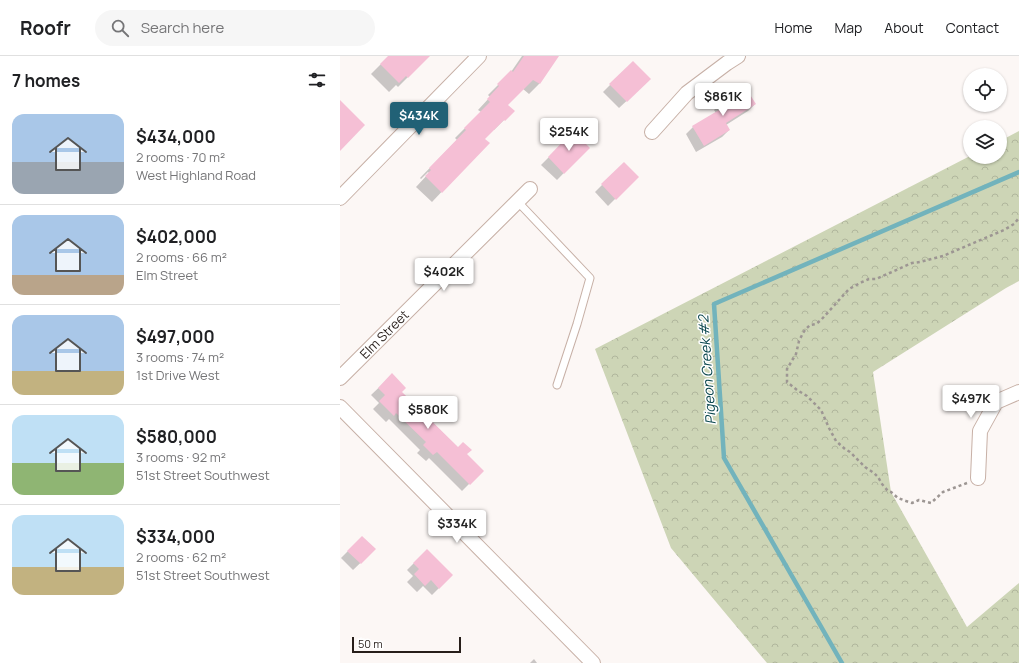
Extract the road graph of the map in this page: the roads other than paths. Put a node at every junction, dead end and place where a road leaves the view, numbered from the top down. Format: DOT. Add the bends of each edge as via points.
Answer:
graph roads {
  1 [pos="479,56"];
  2 [pos="738,56"];
  3 [pos="652,132"];
  4 [pos="530,189"];
  5 [pos="340,198"];
  6 [pos="518,202"];
  7 [pos="340,378"];
  8 [pos="557,385"];
  9 [pos="1019,392"];
  10 [pos="340,407"];
  11 [pos="978,478"];
  12 [pos="593,663"];
  1 -- 5 [label="street"];
  2 -- 3 [label="street" via="687,94"];
  4 -- 6 [label="street, Elm Street"];
  6 -- 7 [label="street, Elm Street"];
  6 -- 8 [label="lane" via="590,278"];
  9 -- 11 [label="street" via="996,402 980,431"];
  10 -- 12 [label="street"];
}
